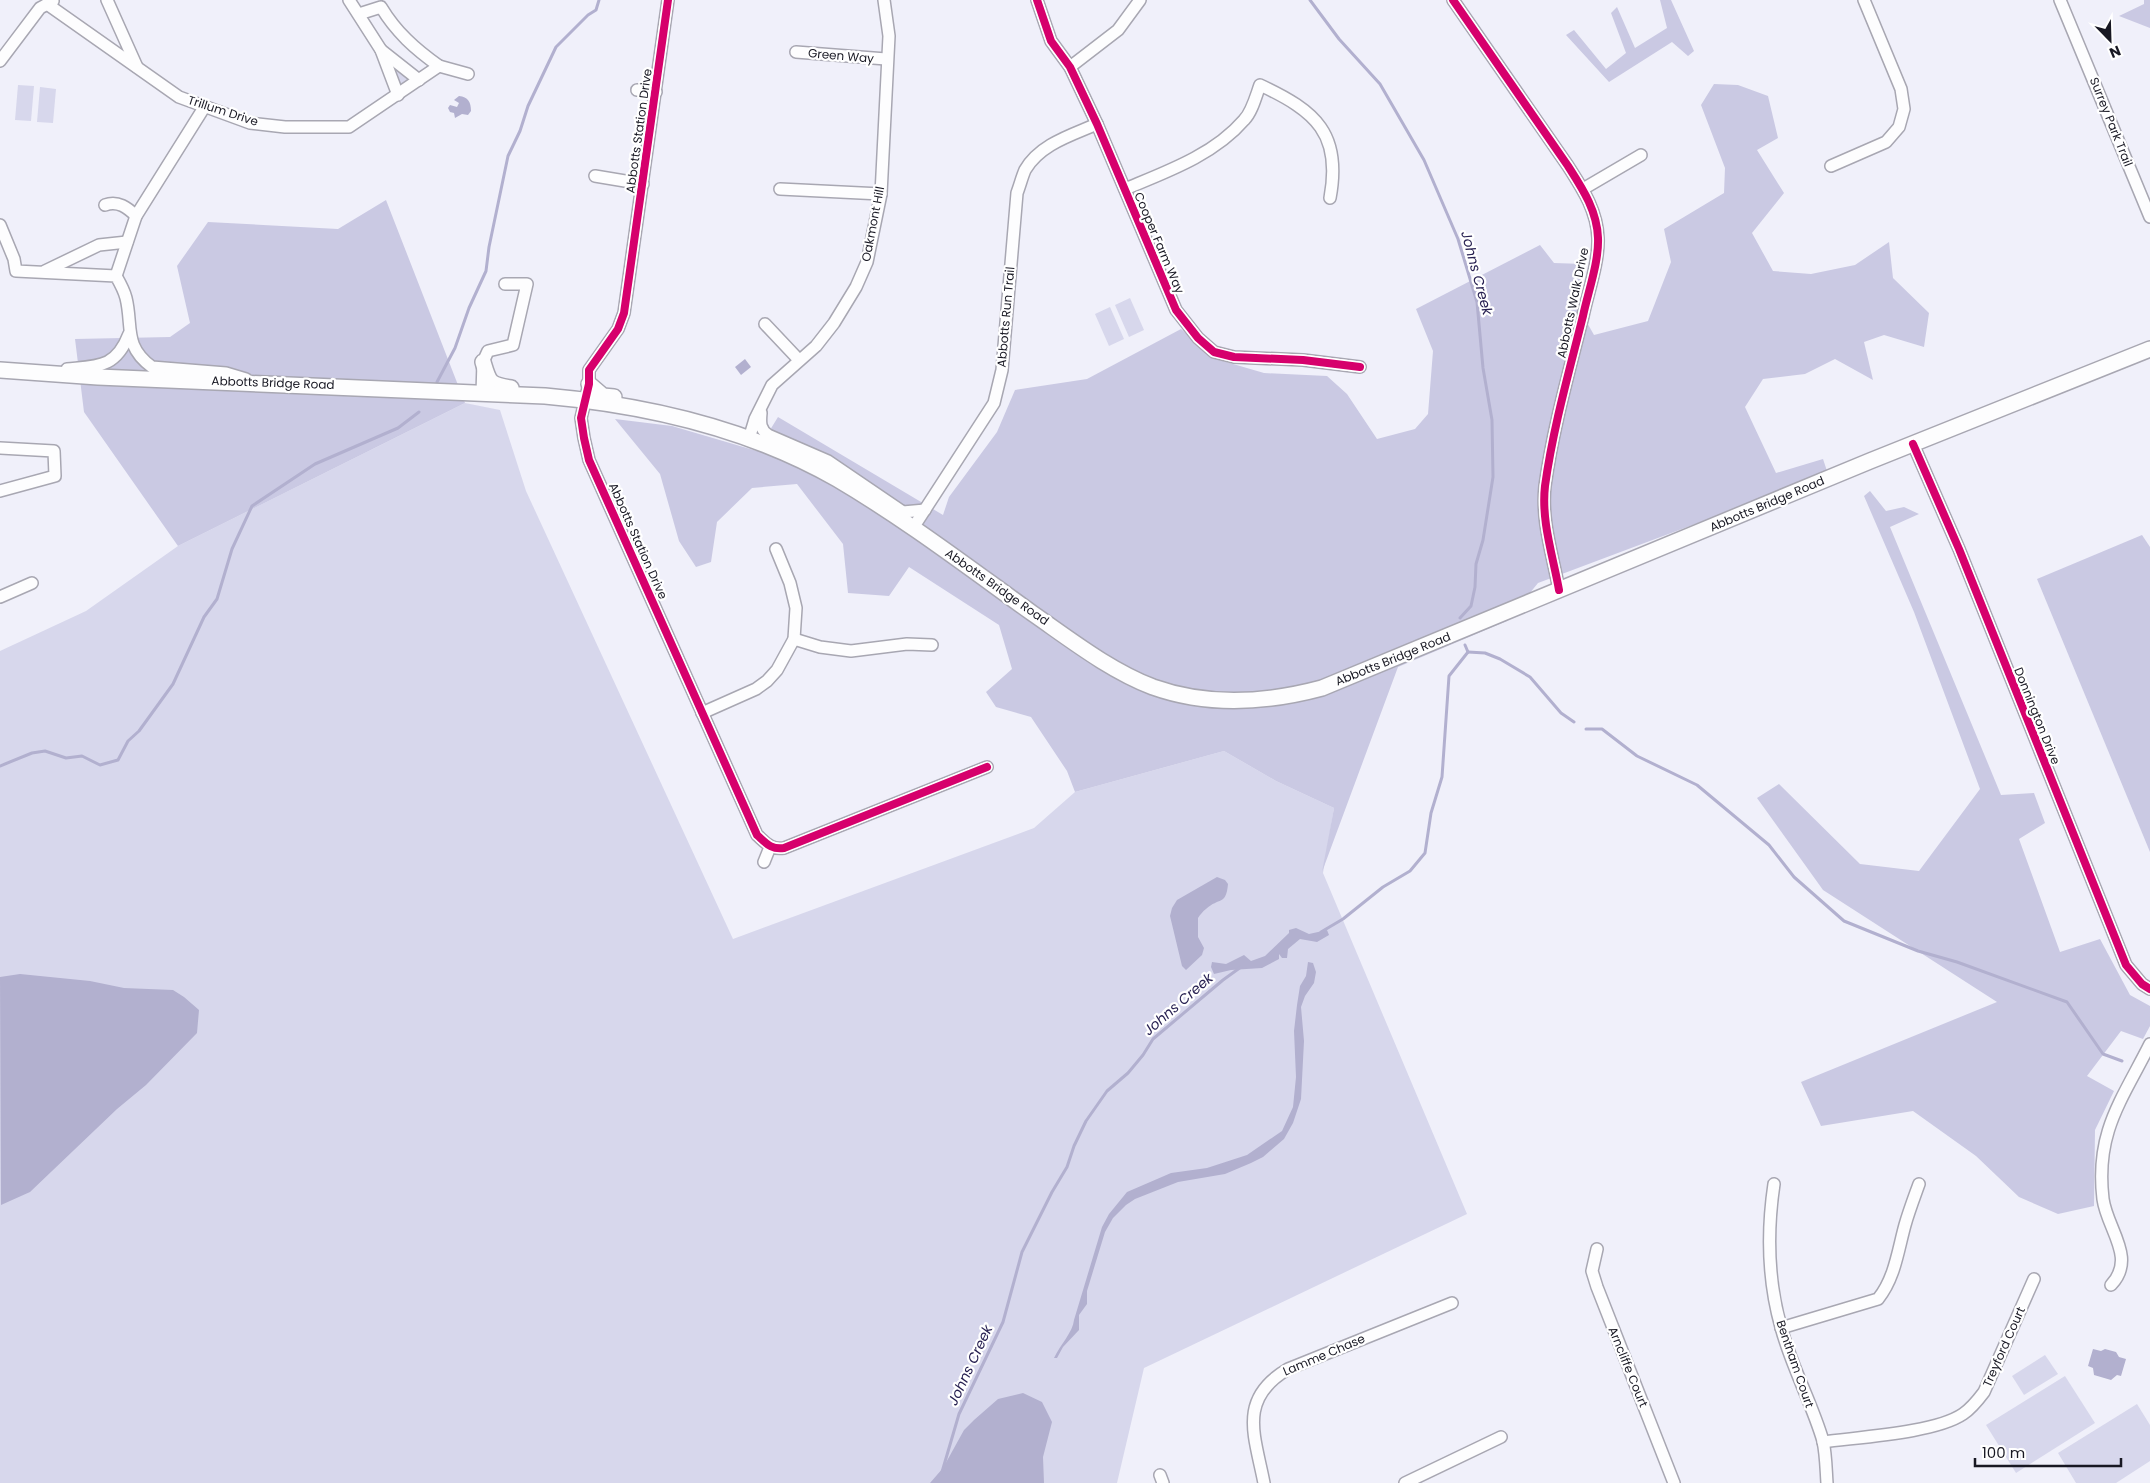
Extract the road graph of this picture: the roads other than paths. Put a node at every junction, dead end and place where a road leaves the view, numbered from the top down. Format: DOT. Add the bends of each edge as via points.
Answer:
graph roads {
  1 [pos="107,0"];
  2 [pos="349,0"];
  3 [pos="668,0"];
  4 [pos="884,0"];
  5 [pos="1037,0"];
  6 [pos="1140,0"];
  7 [pos="1454,0"];
  8 [pos="1864,0"];
  9 [pos="2060,0"];
  10 [pos="44,3"];
  11 [pos="359,14"];
  12 [pos="381,50"];
  13 [pos="796,52"];
  14 [pos="886,59"];
  15 [pos="0,61"];
  16 [pos="440,66"];
  17 [pos="137,67"];
  18 [pos="1070,67"];
  19 [pos="468,74"];
  20 [pos="420,80"];
  21 [pos="637,90"];
  22 [pos="656,92"];
  23 [pos="398,95"];
  24 [pos="204,106"];
  25 [pos="1097,124"];
  26 [pos="1641,155"];
  27 [pos="1831,166"];
  28 [pos="595,176"];
  29 [pos="643,184"];
  30 [pos="780,189"];
  31 [pos="1125,189"];
  32 [pos="1583,189"];
  33 [pos="881,194"];
  34 [pos="1330,198"];
  35 [pos="106,205"];
  36 [pos="136,216"];
  37 [pos="2150,217"];
  38 [pos="0,225"];
  39 [pos="127,242"];
  40 [pos="43,272"];
  41 [pos="116,276"];
  42 [pos="506,284"];
  43 [pos="766,324"];
  44 [pos="129,334"];
  45 [pos="2150,349"];
  46 [pos="799,360"];
  47 [pos="483,362"];
  48 [pos="1360,367"];
  49 [pos="0,370"];
  50 [pos="44,373"];
  51 [pos="260,383"];
  52 [pos="589,384"];
  53 [pos="474,393"];
  54 [pos="545,396"];
  55 [pos="584,400"];
  56 [pos="762,405"];
  57 [pos="660,413"];
  58 [pos="749,439"];
  59 [pos="1913,444"];
  60 [pos="0,448"];
  61 [pos="0,491"];
  62 [pos="925,510"];
  63 [pos="913,528"];
  64 [pos="776,550"];
  65 [pos="32,583"];
  66 [pos="1559,590"];
  67 [pos="0,597"];
  68 [pos="794,639"];
  69 [pos="932,645"];
  70 [pos="702,713"];
  71 [pos="987,766"];
  72 [pos="770,847"];
  73 [pos="764,862"];
  74 [pos="2150,990"];
  75 [pos="2150,1044"];
  76 [pos="1774,1184"];
  77 [pos="1919,1184"];
  78 [pos="1597,1249"];
  79 [pos="2034,1279"];
  80 [pos="2111,1285"];
  81 [pos="1452,1303"];
  82 [pos="1781,1328"];
  83 [pos="1501,1437"];
  84 [pos="1823,1442"];
  85 [pos="1264,1483"];
  86 [pos="1405,1483"];
  87 [pos="1674,1483"];
  88 [pos="1827,1483"];
  1 -- 17 [label="street"];
  2 -- 11 [label="street"];
  3 -- 22 [label="street, Abbotts Station Drive"];
  4 -- 14 [label="street, Oakmont Hill" via="888,36"];
  5 -- 18 [label="street, Cooper Farm Way" via="1051,41"];
  6 -- 18 [label="street" via="1118,30"];
  7 -- 32 [label="street, Abbotts Walk Drive"];
  8 -- 27 [label="street" via="1901,89 1904,109 1899,127 1886,142"];
  9 -- 37 [label="street, Surrey Park Trail"];
  10 -- 15 [label="street"];
  10 -- 17 [label="street, Trillum Drive"];
  11 -- 12 [label="street"];
  11 -- 16 [label="street" via="381,7 392,25 415,49"];
  12 -- 20 [label="street"];
  12 -- 23 [label="street"];
  13 -- 14 [label="street, Green Way"];
  14 -- 33 [label="street, Oakmont Hill"];
  16 -- 19 [label="street"];
  16 -- 20 [label="street, Trillum Drive"];
  17 -- 24 [label="street, Trillum Drive" via="179,97"];
  18 -- 25 [label="street, Cooper Farm Way"];
  20 -- 23 [label="street, Trillum Drive"];
  21 -- 22 [label="street, Abbotts Station Drive"];
  22 -- 29 [label="street, Abbotts Station Drive"];
  23 -- 24 [label="street, Trillum Drive" via="349,127 286,127 250,122"];
  24 -- 36 [label="street"];
  25 -- 31 [label="street, Cooper Farm Way"];
  25 -- 62 [label="street, Abbotts Run Trail" via="1049,145 1025,170 1017,192 1002,370 994,404"];
  26 -- 32 [label="street"];
  28 -- 29 [label="street, Abbotts Station Drive"];
  29 -- 52 [label="street, Abbotts Station Drive" via="624,313 618,329 589,370"];
  30 -- 33 [label="street"];
  31 -- 34 [label="street" via="1216,145 1245,120 1260,85 1297,105 1325,132 1333,161"];
  31 -- 48 [label="street, Cooper Farm Way" via="1176,310 1214,352 1234,357 1304,360"];
  32 -- 66 [label="street, Abbotts Walk Drive" via="1594,212 1598,238 1592,277 1554,432 1545,488 1545,520"];
  33 -- 46 [label="street, Oakmont Hill" via="867,262 856,287 834,323 816,346"];
  35 -- 36 [label="street" via="126,206"];
  36 -- 39 [label="street"];
  38 -- 40 [label="street" via="16,271"];
  39 -- 40 [label="street" via="99,245"];
  39 -- 41 [label="street"];
  40 -- 41 [label="street"];
  41 -- 44 [label="street" via="126,299"];
  42 -- 47 [label="street" via="527,284 513,345 488,350"];
  43 -- 46 [label="street"];
  44 -- 50 [label="street" via="116,356 100,366"];
  44 -- 51 [label="street" via="137,352 152,367 226,373"];
  45 -- 59 [label="main road, Abbotts Bridge Road"];
  46 -- 56 [label="street, Oakmont Hill" via="772,385"];
  47 -- 53 [label="street"];
  47 -- 54 [label="main road, Abbotts Bridge Road" via="493,384 540,389"];
  49 -- 50 [label="main road, Abbotts Bridge Road"];
  50 -- 51 [label="main road, Abbotts Bridge Road"];
  51 -- 53 [label="main road, Abbotts Bridge Road"];
  52 -- 55 [label="street, Abbotts Station Drive"];
  52 -- 57 [label="main road, Abbotts Bridge Road" via="603,396 652,403"];
  53 -- 54 [label="main road, Abbotts Bridge Road"];
  54 -- 55 [label="main road, Abbotts Bridge Road"];
  55 -- 57 [label="main road, Abbotts Bridge Road"];
  55 -- 70 [label="street, Abbotts Station Drive" via="582,418 589,460"];
  56 -- 58 [label="street, Oakmont Hill"];
  56 -- 62 [label="street" via="760,426 768,435 828,461 903,512"];
  57 -- 58 [label="main road, Abbotts Bridge Road"];
  58 -- 63 [label="main road, Abbotts Bridge Road" via="835,478"];
  59 -- 66 [label="main road, Abbotts Bridge Road"];
  59 -- 74 [label="street, Donnington Drive" via="1959,549 2126,965"];
  60 -- 61 [label="street" via="54,451 55,476"];
  62 -- 63 [label="street, Abbotts Run Trail"];
  63 -- 66 [label="main road, Abbotts Bridge Road" via="1123,674 1181,695 1220,701 1287,697 1322,688"];
  64 -- 68 [label="street" via="796,608"];
  65 -- 67 [label="street"];
  68 -- 69 [label="street" via="851,651 907,644"];
  68 -- 70 [label="street" via="777,670 756,690"];
  70 -- 72 [label="street, Abbotts Station Drive" via="757,835"];
  71 -- 72 [label="street" via="819,835 784,848"];
  72 -- 73 [label="street"];
  75 -- 80 [label="street" via="2116,1107 2105,1137 2103,1201 2122,1257 2120,1276"];
  76 -- 82 [label="street, Bentham Court" via="1770,1214 1770,1270"];
  77 -- 82 [label="street" via="1892,1274 1878,1299"];
  78 -- 87 [label="street, Arncliffe Court" via="1592,1272 1597,1288"];
  79 -- 84 [label="street, Treyford Court" via="1984,1392 1962,1415 1925,1428"];
  81 -- 85 [label="street, Lamme Chase" via="1275,1377 1257,1399 1253,1415 1253,1432"];
  82 -- 84 [label="street, Bentham Court"];
  83 -- 86 [label="street"];
  84 -- 88 [label="street, Bentham Court"];
}
